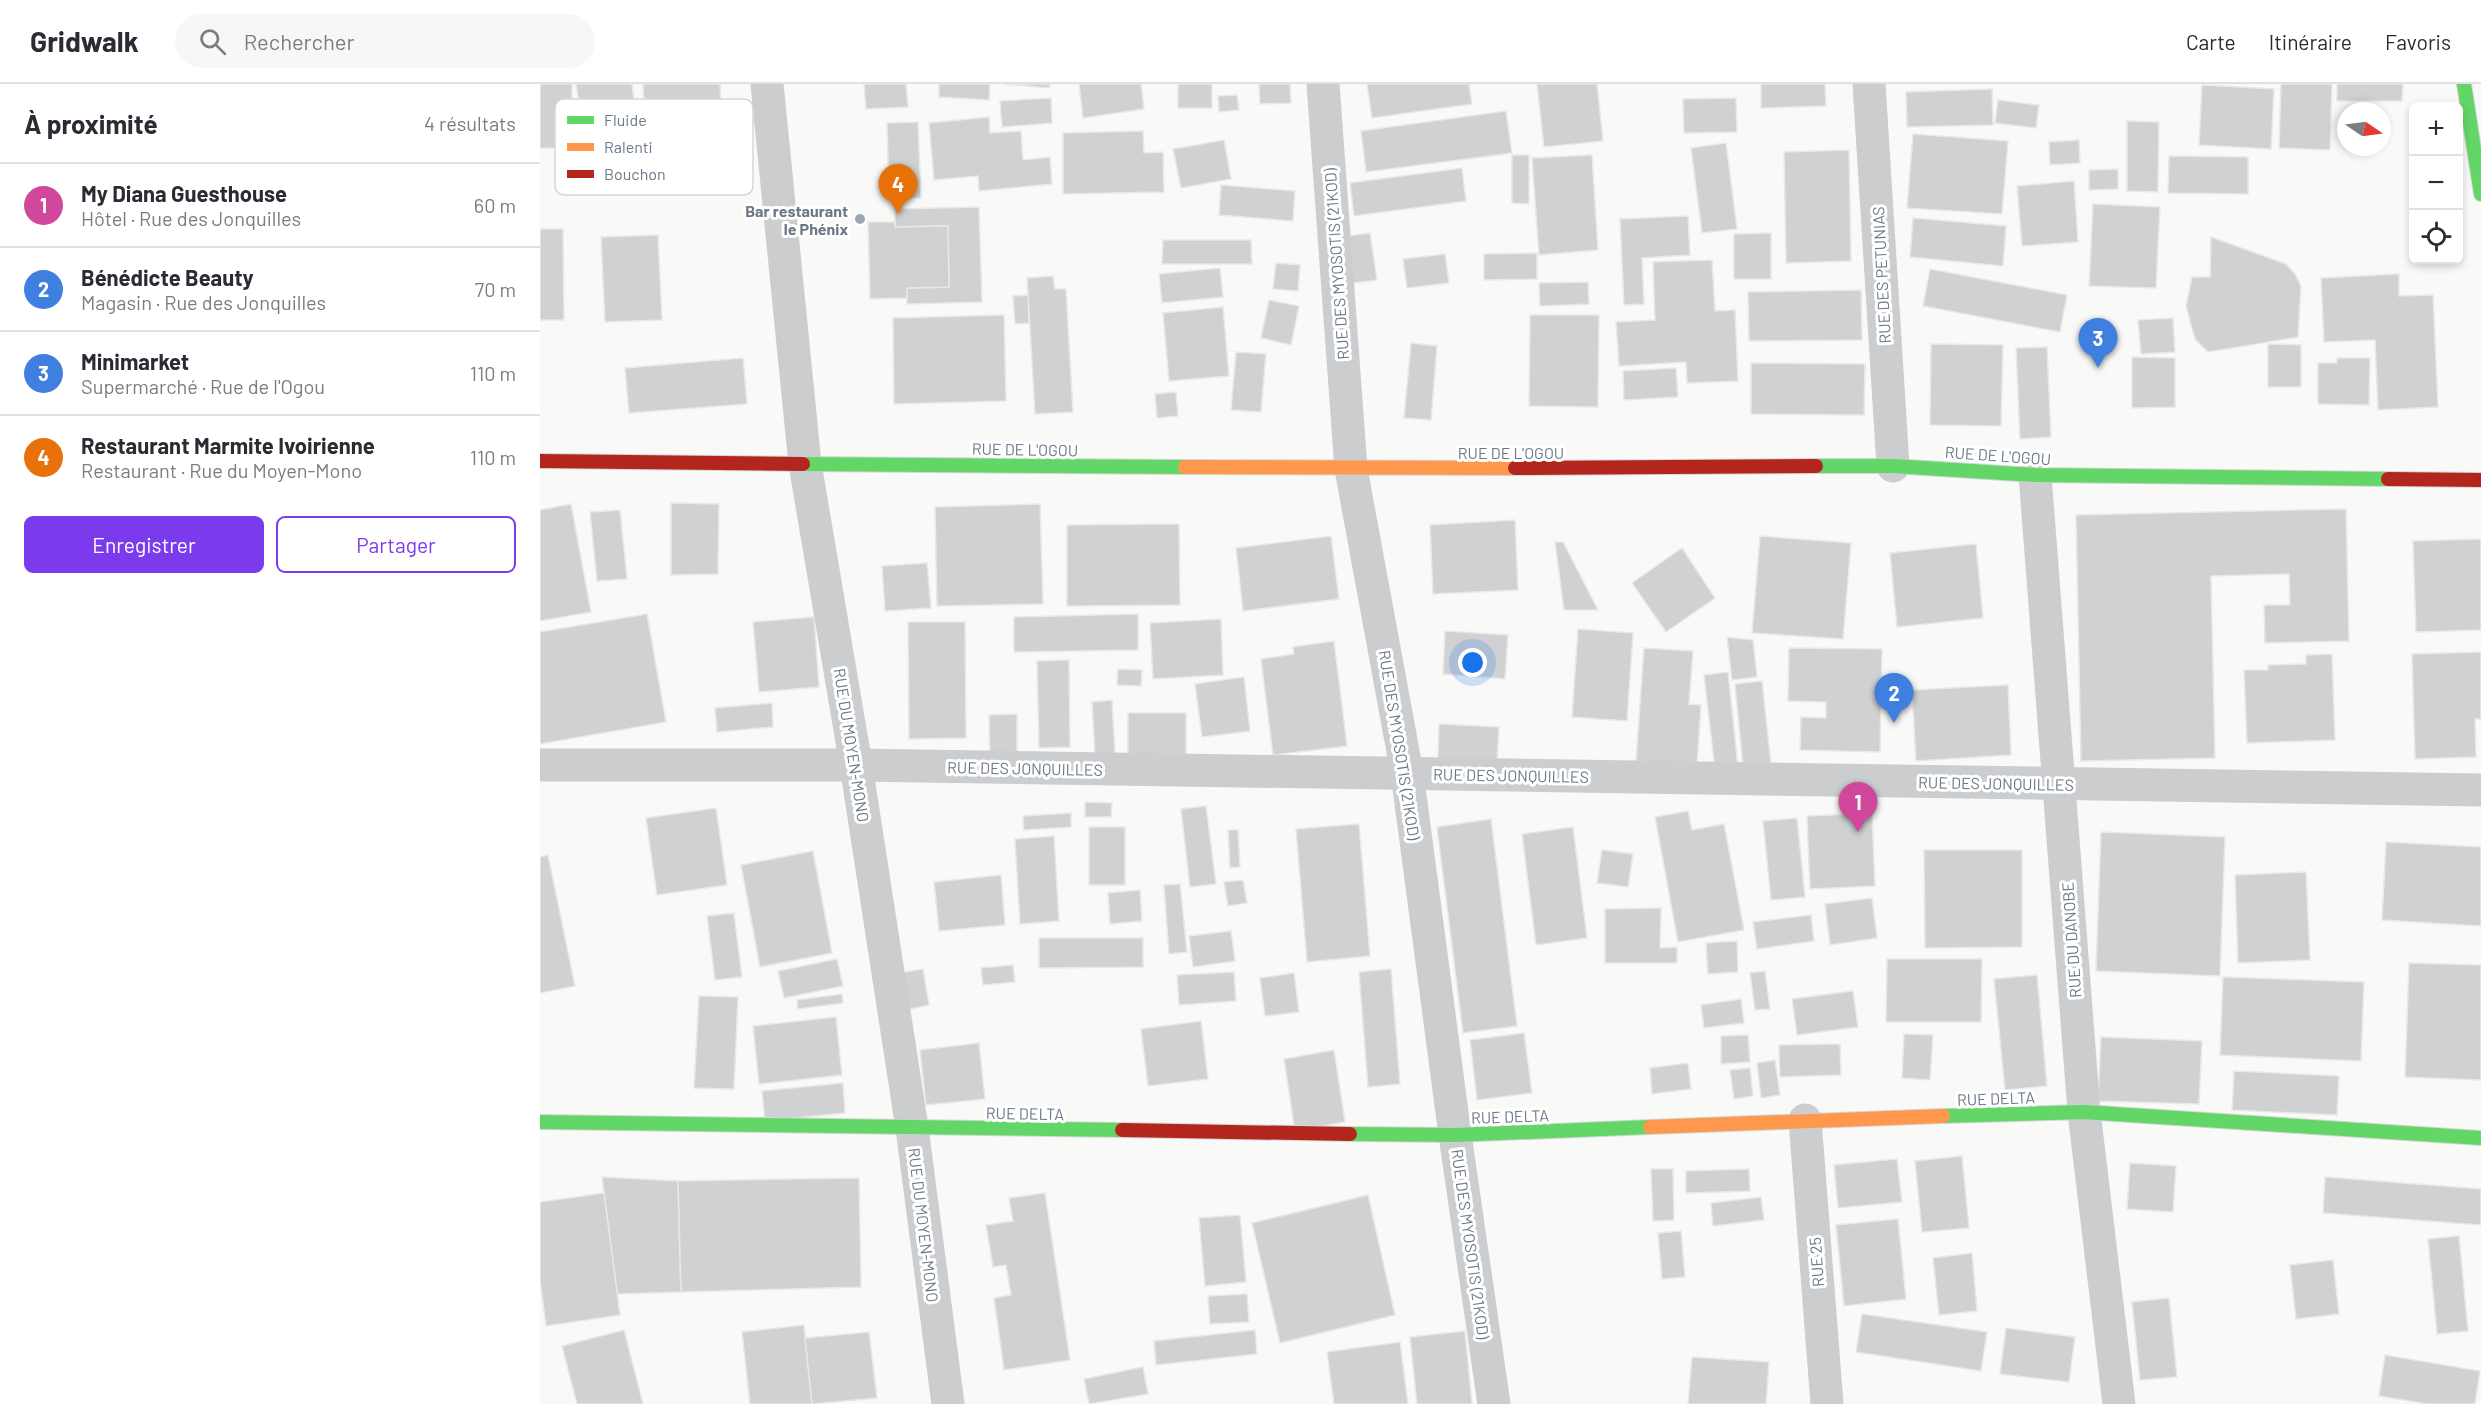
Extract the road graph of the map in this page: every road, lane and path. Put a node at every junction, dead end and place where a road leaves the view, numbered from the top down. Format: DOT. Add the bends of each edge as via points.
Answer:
graph roads {
  1 [pos="767,84"];
  2 [pos="1323,84"];
  3 [pos="1869,84"];
  4 [pos="2464,84"];
  5 [pos="2481,194"];
  6 [pos="540,461"];
  7 [pos="805,464"];
  8 [pos="1893,466"];
  9 [pos="1351,469"];
  10 [pos="2035,475"];
  11 [pos="2481,480"];
  12 [pos="540,765"];
  13 [pos="856,765"];
  14 [pos="1407,773"];
  15 [pos="2059,784"];
  16 [pos="2481,790"];
  17 [pos="2084,1112"];
  18 [pos="1805,1120"];
  19 [pos="540,1122"];
  20 [pos="912,1128"];
  21 [pos="1455,1135"];
  22 [pos="2481,1138"];
  23 [pos="948,1404"];
  24 [pos="1494,1404"];
  25 [pos="1827,1404"];
  26 [pos="2119,1404"];
  1 -- 7 [label="street, RUE DU MOYEN-MONO"];
  2 -- 9 [label="street, RUE DES MYOSOTIS (21KOD)"];
  3 -- 8 [label="street, RUE DES PETUNIAS"];
  4 -- 5 [label="street"];
  6 -- 7 [label="street, RUE DE L'OGOU"];
  7 -- 9 [label="street, RUE DE L'OGOU"];
  7 -- 13 [label="street, RUE DU MOYEN-MONO"];
  8 -- 9 [label="street, RUE DE L'OGOU"];
  8 -- 10 [label="street, RUE DE L'OGOU"];
  9 -- 14 [label="street, RUE DES MYOSOTIS (21KOD)"];
  10 -- 11 [label="street, RUE DE L'OGOU"];
  10 -- 15 [label="street, RUE DU DANOBE"];
  12 -- 13 [label="street, RUE DES JONQUILLES"];
  13 -- 14 [label="street, RUE DES JONQUILLES"];
  13 -- 20 [label="street, RUE DU MOYEN-MONO"];
  14 -- 15 [label="street, RUE DES JONQUILLES"];
  14 -- 21 [label="street, RUE DES MYOSOTIS (21KOD)"];
  15 -- 16 [label="street, RUE DES JONQUILLES"];
  15 -- 17 [label="street, RUE DU DANOBE"];
  17 -- 18 [label="street, RUE DELTA"];
  17 -- 22 [label="street, RUE DELTA"];
  17 -- 26 [label="street, RUE DU DANOBE"];
  18 -- 21 [label="street, RUE DELTA"];
  18 -- 25 [label="street, RUE 25"];
  19 -- 20 [label="street, RUE DELTA"];
  20 -- 21 [label="street, RUE DELTA"];
  20 -- 23 [label="street, RUE DU MOYEN-MONO"];
  21 -- 24 [label="street, RUE DES MYOSOTIS (21KOD)"];
}
